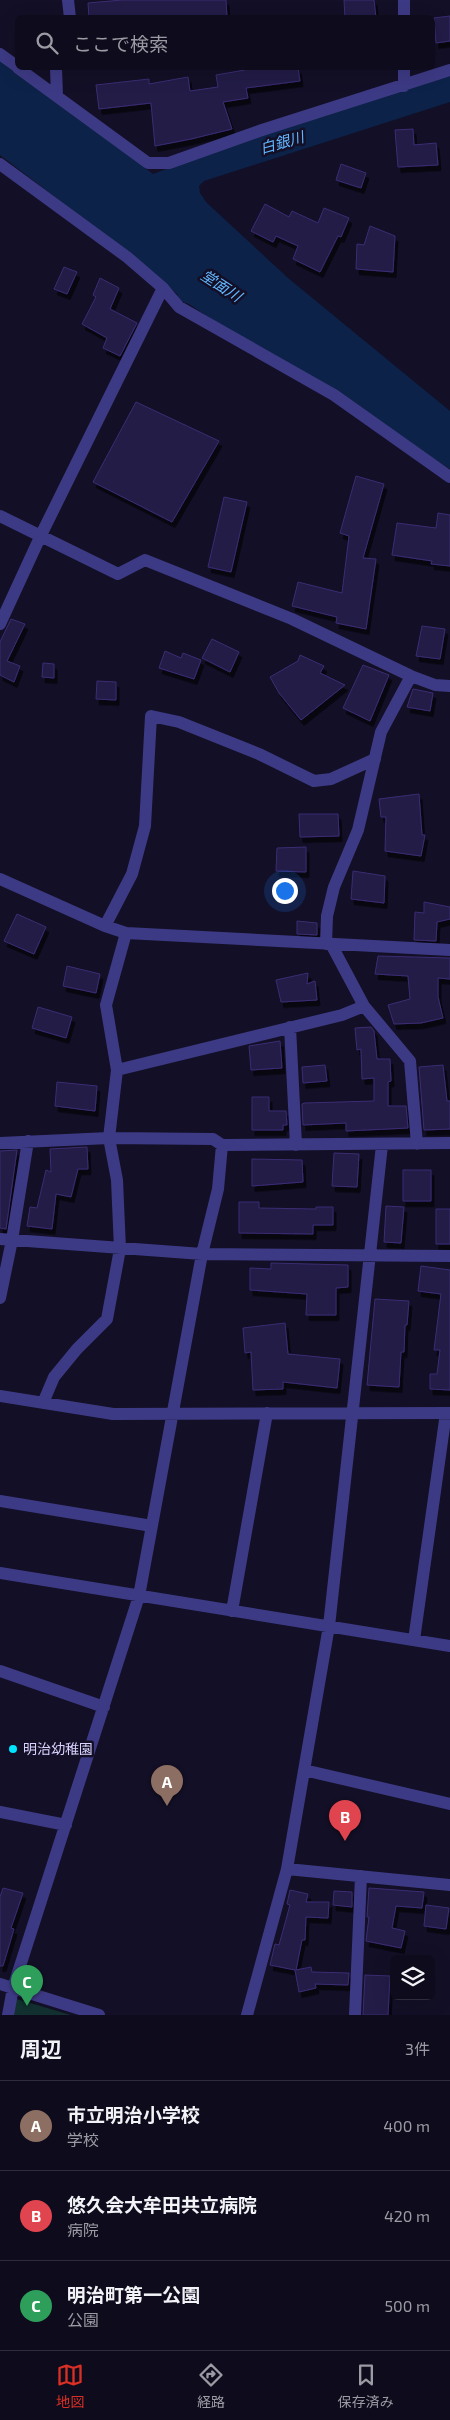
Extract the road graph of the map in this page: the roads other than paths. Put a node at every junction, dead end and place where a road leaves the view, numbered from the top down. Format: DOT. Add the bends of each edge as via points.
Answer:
graph roads {
  1 [pos="68,0"];
  2 [pos="404,0"];
  3 [pos="70,15"];
  4 [pos="404,15"];
  5 [pos="0,54"];
  6 [pos="15,65"];
  7 [pos="22,70"];
  8 [pos="56,70"];
  9 [pos="404,70"];
  10 [pos="450,70"];
  11 [pos="404,86"];
  12 [pos="57,96"];
  13 [pos="0,164"];
  14 [pos="163,288"];
  15 [pos="450,477"];
  16 [pos="0,516"];
  17 [pos="41,535"];
  18 [pos="0,624"];
  19 [pos="411,676"];
  20 [pos="450,686"];
  21 [pos="375,759"];
  22 [pos="0,879"];
  23 [pos="105,926"];
  24 [pos="126,933"];
  25 [pos="329,944"];
  26 [pos="450,950"];
  27 [pos="364,1006"];
  28 [pos="290,1027"];
  29 [pos="117,1070"];
  30 [pos="109,1138"];
  31 [pos="28,1141"];
  32 [pos="0,1143"];
  33 [pos="450,1143"];
  34 [pos="417,1144"];
  35 [pos="222,1145"];
  36 [pos="296,1145"];
  37 [pos="382,1145"];
  38 [pos="6,1240"];
  39 [pos="120,1249"];
  40 [pos="202,1254"];
  41 [pos="371,1255"];
  42 [pos="450,1256"];
  43 [pos="0,1298"];
  44 [pos="0,1396"];
  45 [pos="43,1403"];
  46 [pos="173,1413"];
  47 [pos="267,1413"];
  48 [pos="352,1413"];
  49 [pos="448,1413"];
  50 [pos="0,1501"];
  51 [pos="152,1526"];
  52 [pos="0,1573"];
  53 [pos="139,1596"];
  54 [pos="232,1611"];
  55 [pos="329,1626"];
  56 [pos="414,1640"];
  57 [pos="450,1646"];
  58 [pos="0,1671"];
  59 [pos="104,1707"];
  60 [pos="304,1770"];
  61 [pos="450,1804"];
  62 [pos="0,1812"];
  63 [pos="66,1825"];
  64 [pos="287,1869"];
  65 [pos="361,1876"];
  66 [pos="450,1885"];
  67 [pos="0,1984"];
  68 [pos="13,1988"];
  69 [pos="8,2015"];
  70 [pos="99,2015"];
  71 [pos="247,2015"];
  72 [pos="355,2015"];
  1 -- 3 [label="street"];
  2 -- 4 [label="street"];
  5 -- 6 [label="street"];
  7 -- 12 [label="street"];
  8 -- 12 [label="street"];
  9 -- 11 [label="street"];
  10 -- 11 [label="street"];
  11 -- 12 [label="street" via="169,163 148,163"];
  13 -- 14 [label="street" via="127,257"];
  14 -- 15 [label="street" via="179,307 334,396"];
  14 -- 17 [label="street"];
  16 -- 17 [label="street"];
  17 -- 18 [label="street"];
  17 -- 19 [label="street" via="118,574 145,560 292,619"];
  19 -- 20 [label="street" via="435,685"];
  19 -- 21 [label="street" via="381,732"];
  21 -- 23 [label="street" via="330,780 314,781 260,754 179,722 151,716 145,826 132,874"];
  21 -- 25 [label="street" via="358,830 334,887 327,916"];
  22 -- 23 [label="street"];
  23 -- 24 [label="street"];
  24 -- 25 [label="street"];
  24 -- 29 [label="street" via="106,1005"];
  25 -- 26 [label="street"];
  25 -- 27 [label="street"];
  27 -- 28 [label="street" via="342,1015"];
  27 -- 34 [label="street" via="410,1061"];
  28 -- 29 [label="street"];
  28 -- 36 [label="street"];
  29 -- 30 [label="street"];
  30 -- 31 [label="street"];
  30 -- 35 [label="street" via="213,1139"];
  30 -- 39 [label="street" via="118,1180"];
  31 -- 32 [label="street"];
  31 -- 38 [label="street"];
  33 -- 34 [label="street"];
  34 -- 37 [label="street"];
  35 -- 36 [label="street"];
  35 -- 40 [label="street" via="218,1189"];
  36 -- 37 [label="street"];
  37 -- 41 [label="street"];
  38 -- 39 [label="street"];
  38 -- 43 [label="street"];
  39 -- 40 [label="street"];
  39 -- 45 [label="street" via="107,1319 77,1348 54,1377"];
  40 -- 41 [label="street"];
  40 -- 46 [label="street"];
  41 -- 42 [label="street"];
  41 -- 48 [label="street"];
  44 -- 45 [label="street"];
  45 -- 46 [label="street" via="114,1414"];
  46 -- 47 [label="street"];
  46 -- 51 [label="street"];
  47 -- 48 [label="street"];
  47 -- 54 [label="street"];
  48 -- 49 [label="street"];
  48 -- 55 [label="street"];
  49 -- 56 [label="street"];
  50 -- 51 [label="street"];
  51 -- 53 [label="street"];
  52 -- 53 [label="street"];
  53 -- 54 [label="street"];
  53 -- 59 [label="street"];
  54 -- 55 [label="street"];
  55 -- 56 [label="street"];
  55 -- 60 [label="street"];
  56 -- 57 [label="street"];
  58 -- 59 [label="street"];
  59 -- 63 [label="street"];
  60 -- 61 [label="street"];
  60 -- 64 [label="street"];
  62 -- 63 [label="street"];
  63 -- 68 [label="street"];
  64 -- 65 [label="street"];
  64 -- 71 [label="street"];
  65 -- 66 [label="street"];
  65 -- 72 [label="street"];
  67 -- 68 [label="street"];
  68 -- 69 [label="street"];
  68 -- 70 [label="street"];
}
